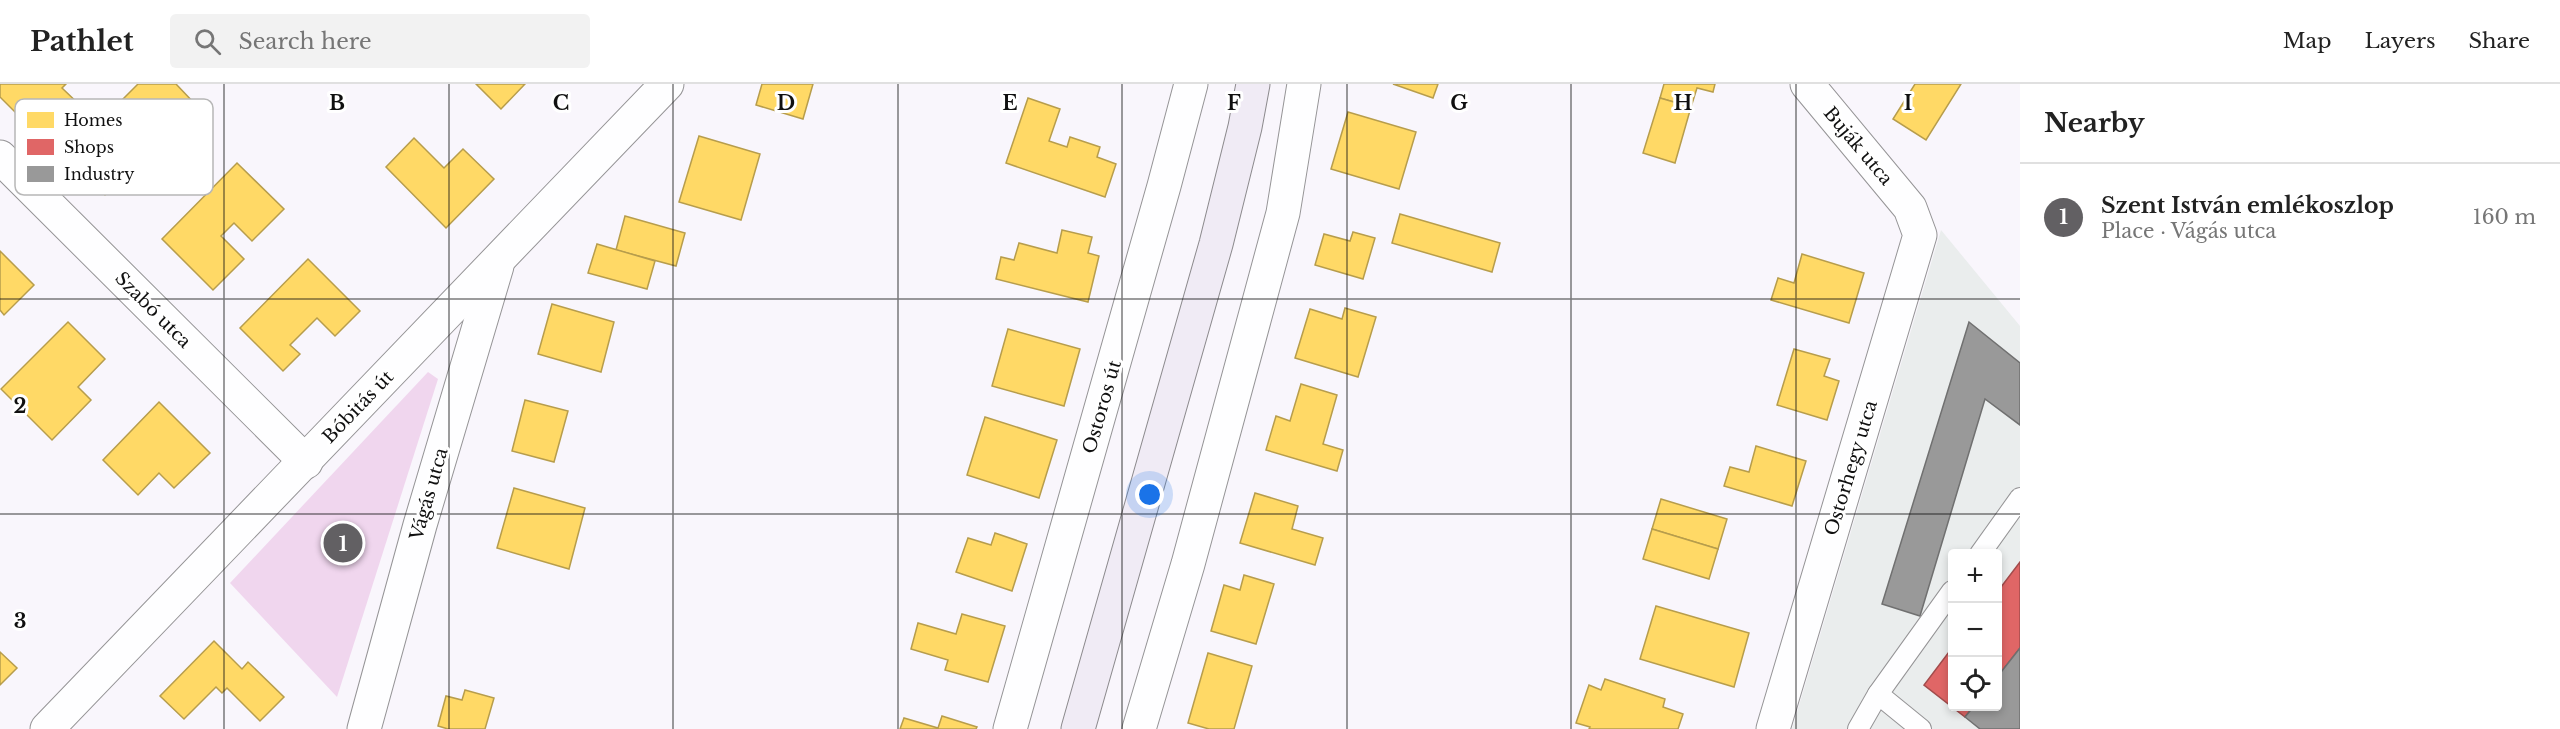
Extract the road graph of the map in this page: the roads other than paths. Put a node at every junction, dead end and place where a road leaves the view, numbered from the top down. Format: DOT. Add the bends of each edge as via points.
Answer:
graph roads {
  1 [pos="667,84"];
  2 [pos="1191,84"];
  3 [pos="1252,84"];
  4 [pos="1304,84"];
  5 [pos="1807,84"];
  6 [pos="0,157"];
  7 [pos="15,172"];
  8 [pos="38,195"];
  9 [pos="1910,208"];
  10 [pos="498,261"];
  11 [pos="306,462"];
  12 [pos="2020,498"];
  13 [pos="1984,549"];
  14 [pos="1948,598"];
  15 [pos="1878,693"];
  16 [pos="47,729"];
  17 [pos="364,729"];
  18 [pos="1010,729"];
  19 [pos="1078,729"];
  20 [pos="1139,729"];
  21 [pos="1773,729"];
  22 [pos="1858,729"];
  23 [pos="1922,729"];
  1 -- 10 [label="street, Bóbitás út"];
  2 -- 18 [label="street, Ostoros út"];
  3 -- 19 [label="main road" via="1216,244"];
  4 -- 20 [label="street" via="1283,213"];
  5 -- 9 [label="street, Buják utca"];
  6 -- 7 [label="street, Szabó utca"];
  8 -- 11 [label="street, Szabó utca"];
  9 -- 21 [label="street, Ostorhegy utca" via="1920,235"];
  10 -- 11 [label="street, Bóbitás út"];
  10 -- 17 [label="street, Vágás utca"];
  11 -- 16 [label="street, Bóbitás út"];
  12 -- 13 [label="lane"];
  14 -- 15 [label="lane"];
  15 -- 22 [label="lane"];
  15 -- 23 [label="lane"];
}
